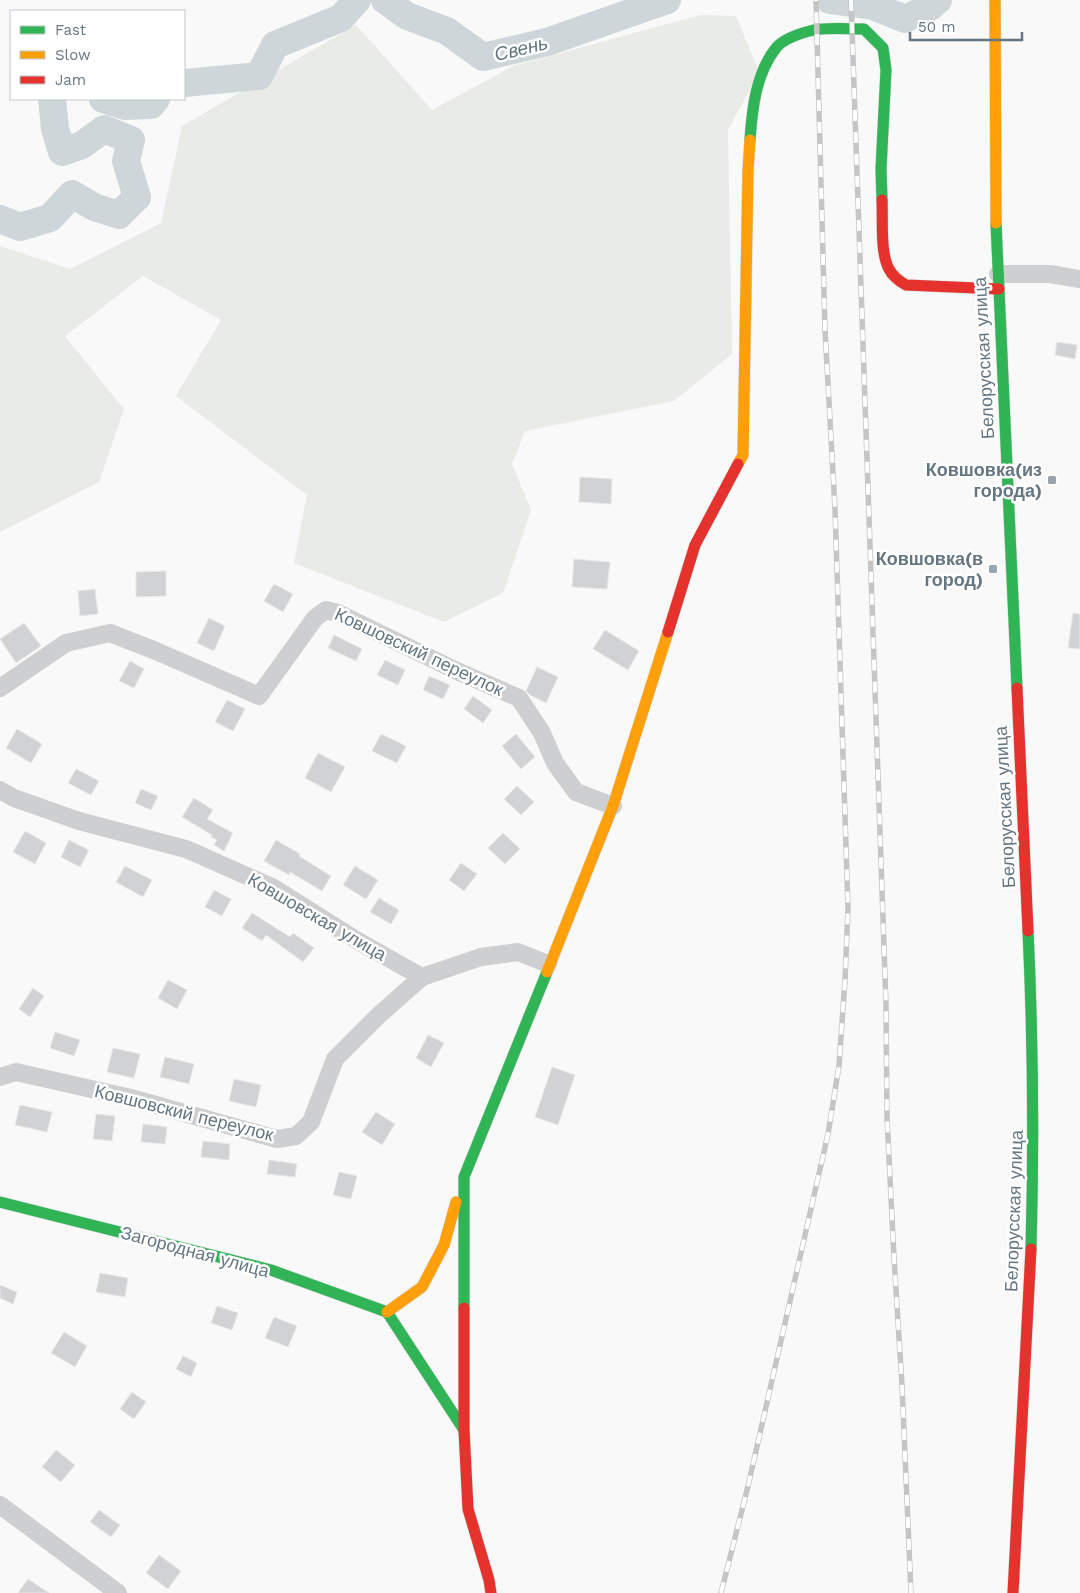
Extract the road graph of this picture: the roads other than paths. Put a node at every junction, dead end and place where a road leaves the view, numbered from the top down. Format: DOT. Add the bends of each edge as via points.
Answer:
graph roads {
  1 [pos="995,0"];
  2 [pos="1080,279"];
  3 [pos="998,281"];
  4 [pos="0,688"];
  5 [pos="0,790"];
  6 [pos="613,806"];
  7 [pos="548,964"];
  8 [pos="422,977"];
  9 [pos="8,1074"];
  10 [pos="464,1177"];
  11 [pos="0,1202"];
  12 [pos="387,1312"];
  13 [pos="464,1430"];
  14 [pos="0,1505"];
  15 [pos="118,1593"];
  16 [pos="491,1593"];
  17 [pos="1012,1593"];
  1 -- 3 [label="street, Белорусская улица"];
  2 -- 3 [label="street" via="1050,274"];
  3 -- 6 [label="street" via="906,285 888,268 884,251 881,169 886,70 883,48 874,38 864,29 815,30 792,37 777,47 763,70 752,115 748,171 743,456 695,545"];
  3 -- 17 [label="street, Белорусская улица" via="1033,1036 1030,1281"];
  4 -- 6 [label="street, Ковшовский переулок" via="66,643 110,633 258,696 315,618 326,610 519,698 542,733 555,763 576,792"];
  5 -- 8 [label="street, Ковшовская улица" via="79,821 186,849 274,888 358,942"];
  6 -- 7 [label="street"];
  7 -- 8 [label="street" via="518,952 481,957"];
  7 -- 10 [label="street"];
  8 -- 9 [label="street, Ковшовский переулок" via="335,1059 311,1122 296,1136 277,1139 131,1098"];
  10 -- 12 [label="street" via="444,1245 422,1287"];
  10 -- 13 [label="street"];
  11 -- 12 [label="street, Загородная улица" via="271,1270"];
  12 -- 13 [label="street"];
  13 -- 16 [label="street" via="468,1509"];
  14 -- 15 [label="street"];
}
